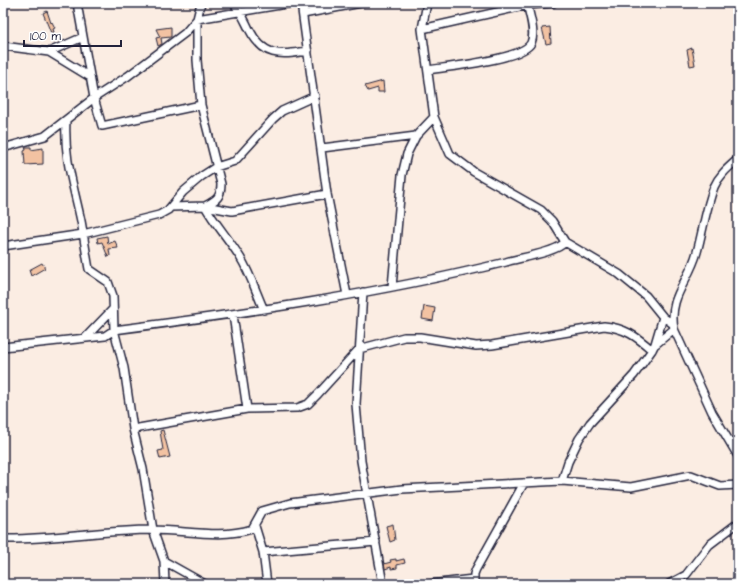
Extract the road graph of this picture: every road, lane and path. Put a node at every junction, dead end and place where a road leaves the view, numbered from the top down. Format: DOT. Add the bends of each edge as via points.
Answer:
graph roads {
  1 [pos="77,3"];
  2 [pos="201,3"];
  3 [pos="233,3"];
  4 [pos="292,3"];
  5 [pos="301,3"];
  6 [pos="361,3"];
  7 [pos="427,3"];
  8 [pos="553,3"];
  9 [pos="528,4"];
  10 [pos="241,11"];
  11 [pos="302,14"];
  12 [pos="197,19"];
  13 [pos="422,30"];
  14 [pos="83,37"];
  15 [pos="3,46"];
  16 [pos="308,51"];
  17 [pos="49,52"];
  18 [pos="428,70"];
  19 [pos="90,77"];
  20 [pos="315,96"];
  21 [pos="94,98"];
  22 [pos="201,106"];
  23 [pos="434,117"];
  24 [pos="66,120"];
  25 [pos="416,136"];
  26 [pos="3,148"];
  27 [pos="322,148"];
  28 [pos="738,159"];
  29 [pos="216,167"];
  30 [pos="327,194"];
  31 [pos="205,206"];
  32 [pos="171,207"];
  33 [pos="83,234"];
  34 [pos="565,242"];
  35 [pos="3,246"];
  36 [pos="392,287"];
  37 [pos="363,292"];
  38 [pos="347,295"];
  39 [pos="113,309"];
  40 [pos="264,310"];
  41 [pos="233,315"];
  42 [pos="663,317"];
  43 [pos="673,326"];
  44 [pos="114,330"];
  45 [pos="85,338"];
  46 [pos="3,346"];
  47 [pos="654,347"];
  48 [pos="359,349"];
  49 [pos="247,409"];
  50 [pos="134,429"];
  51 [pos="738,456"];
  52 [pos="562,481"];
  53 [pos="524,483"];
  54 [pos="738,485"];
  55 [pos="367,492"];
  56 [pos="738,524"];
  57 [pos="255,526"];
  58 [pos="153,530"];
  59 [pos="3,539"];
  60 [pos="376,542"];
  61 [pos="263,552"];
  62 [pos="164,561"];
  63 [pos="474,581"];
  64 [pos="165,584"];
  65 [pos="205,584"];
  66 [pos="267,584"];
  67 [pos="383,584"];
  68 [pos="431,584"];
  69 [pos="669,584"];
  1 -- 14 [label="street"];
  2 -- 12 [label="street"];
  3 -- 10 [label="street"];
  4 -- 10 [label="street"];
  5 -- 11 [label="street"];
  6 -- 11 [label="street"];
  7 -- 13 [label="street"];
  8 -- 9 [label="street"];
  9 -- 13 [label="street"];
  9 -- 18 [label="street" via="531,42 520,53 505,58"];
  10 -- 12 [label="street"];
  10 -- 16 [label="street" via="250,31 264,50 284,55"];
  11 -- 16 [label="street"];
  12 -- 21 [label="street" via="185,33 166,48"];
  12 -- 22 [label="street"];
  13 -- 18 [label="street"];
  14 -- 17 [label="street"];
  14 -- 19 [label="street"];
  15 -- 17 [label="street"];
  16 -- 20 [label="street"];
  17 -- 19 [label="street"];
  18 -- 23 [label="street"];
  19 -- 21 [label="street"];
  20 -- 27 [label="street"];
  20 -- 29 [label="street" via="282,112 235,161"];
  21 -- 22 [label="street" via="102,126"];
  21 -- 24 [label="street"];
  22 -- 29 [label="street"];
  23 -- 25 [label="street"];
  23 -- 34 [label="street" via="453,158 541,210 552,220"];
  24 -- 26 [label="street" via="38,139"];
  24 -- 33 [label="street" via="65,142 69,172"];
  25 -- 27 [label="street"];
  25 -- 36 [label="street" via="407,154 402,175"];
  27 -- 30 [label="street"];
  28 -- 43 [label="street" via="722,174 715,186 697,253 675,302"];
  29 -- 31 [label="street" via="221,190 217,200"];
  29 -- 32 [label="street" via="183,192"];
  30 -- 31 [label="street" via="232,211"];
  30 -- 38 [label="street"];
  31 -- 32 [label="street"];
  31 -- 40 [label="street" via="247,269"];
  32 -- 33 [label="street" via="147,219"];
  33 -- 35 [label="street"];
  33 -- 39 [label="street" via="89,269 108,282"];
  34 -- 36 [label="street" via="562,246 537,254"];
  34 -- 42 [label="street" via="619,274 649,299"];
  36 -- 37 [label="street"];
  37 -- 38 [label="street"];
  37 -- 48 [label="street"];
  38 -- 40 [label="street"];
  39 -- 44 [label="street"];
  39 -- 45 [label="street"];
  40 -- 41 [label="street"];
  41 -- 44 [label="street"];
  41 -- 49 [label="street"];
  42 -- 43 [label="street"];
  42 -- 47 [label="street"];
  43 -- 47 [label="street"];
  43 -- 51 [label="street" via="712,412"];
  44 -- 45 [label="street" via="105,336"];
  44 -- 50 [label="street" via="124,368"];
  45 -- 46 [label="street"];
  47 -- 48 [label="street" via="634,334 617,327 604,326 492,345 476,346 411,336"];
  47 -- 52 [label="street" via="634,375 590,423 579,439"];
  48 -- 49 [label="street" via="308,404 297,408"];
  48 -- 55 [label="street" via="356,404 361,461"];
  49 -- 50 [label="street"];
  50 -- 58 [label="street"];
  52 -- 53 [label="street"];
  52 -- 54 [label="street" via="631,488 691,475 720,486"];
  53 -- 55 [label="street"];
  53 -- 63 [label="street" via="476,569"];
  55 -- 57 [label="street" via="273,506 262,511"];
  55 -- 60 [label="street"];
  56 -- 69 [label="street" via="712,542 686,575"];
  57 -- 58 [label="street" via="250,530 219,534"];
  57 -- 61 [label="street"];
  58 -- 59 [label="street"];
  58 -- 62 [label="street"];
  60 -- 61 [label="street"];
  60 -- 67 [label="street"];
  61 -- 66 [label="street"];
  62 -- 64 [label="street"];
  62 -- 65 [label="street"];
  63 -- 68 [label="street"];
}
